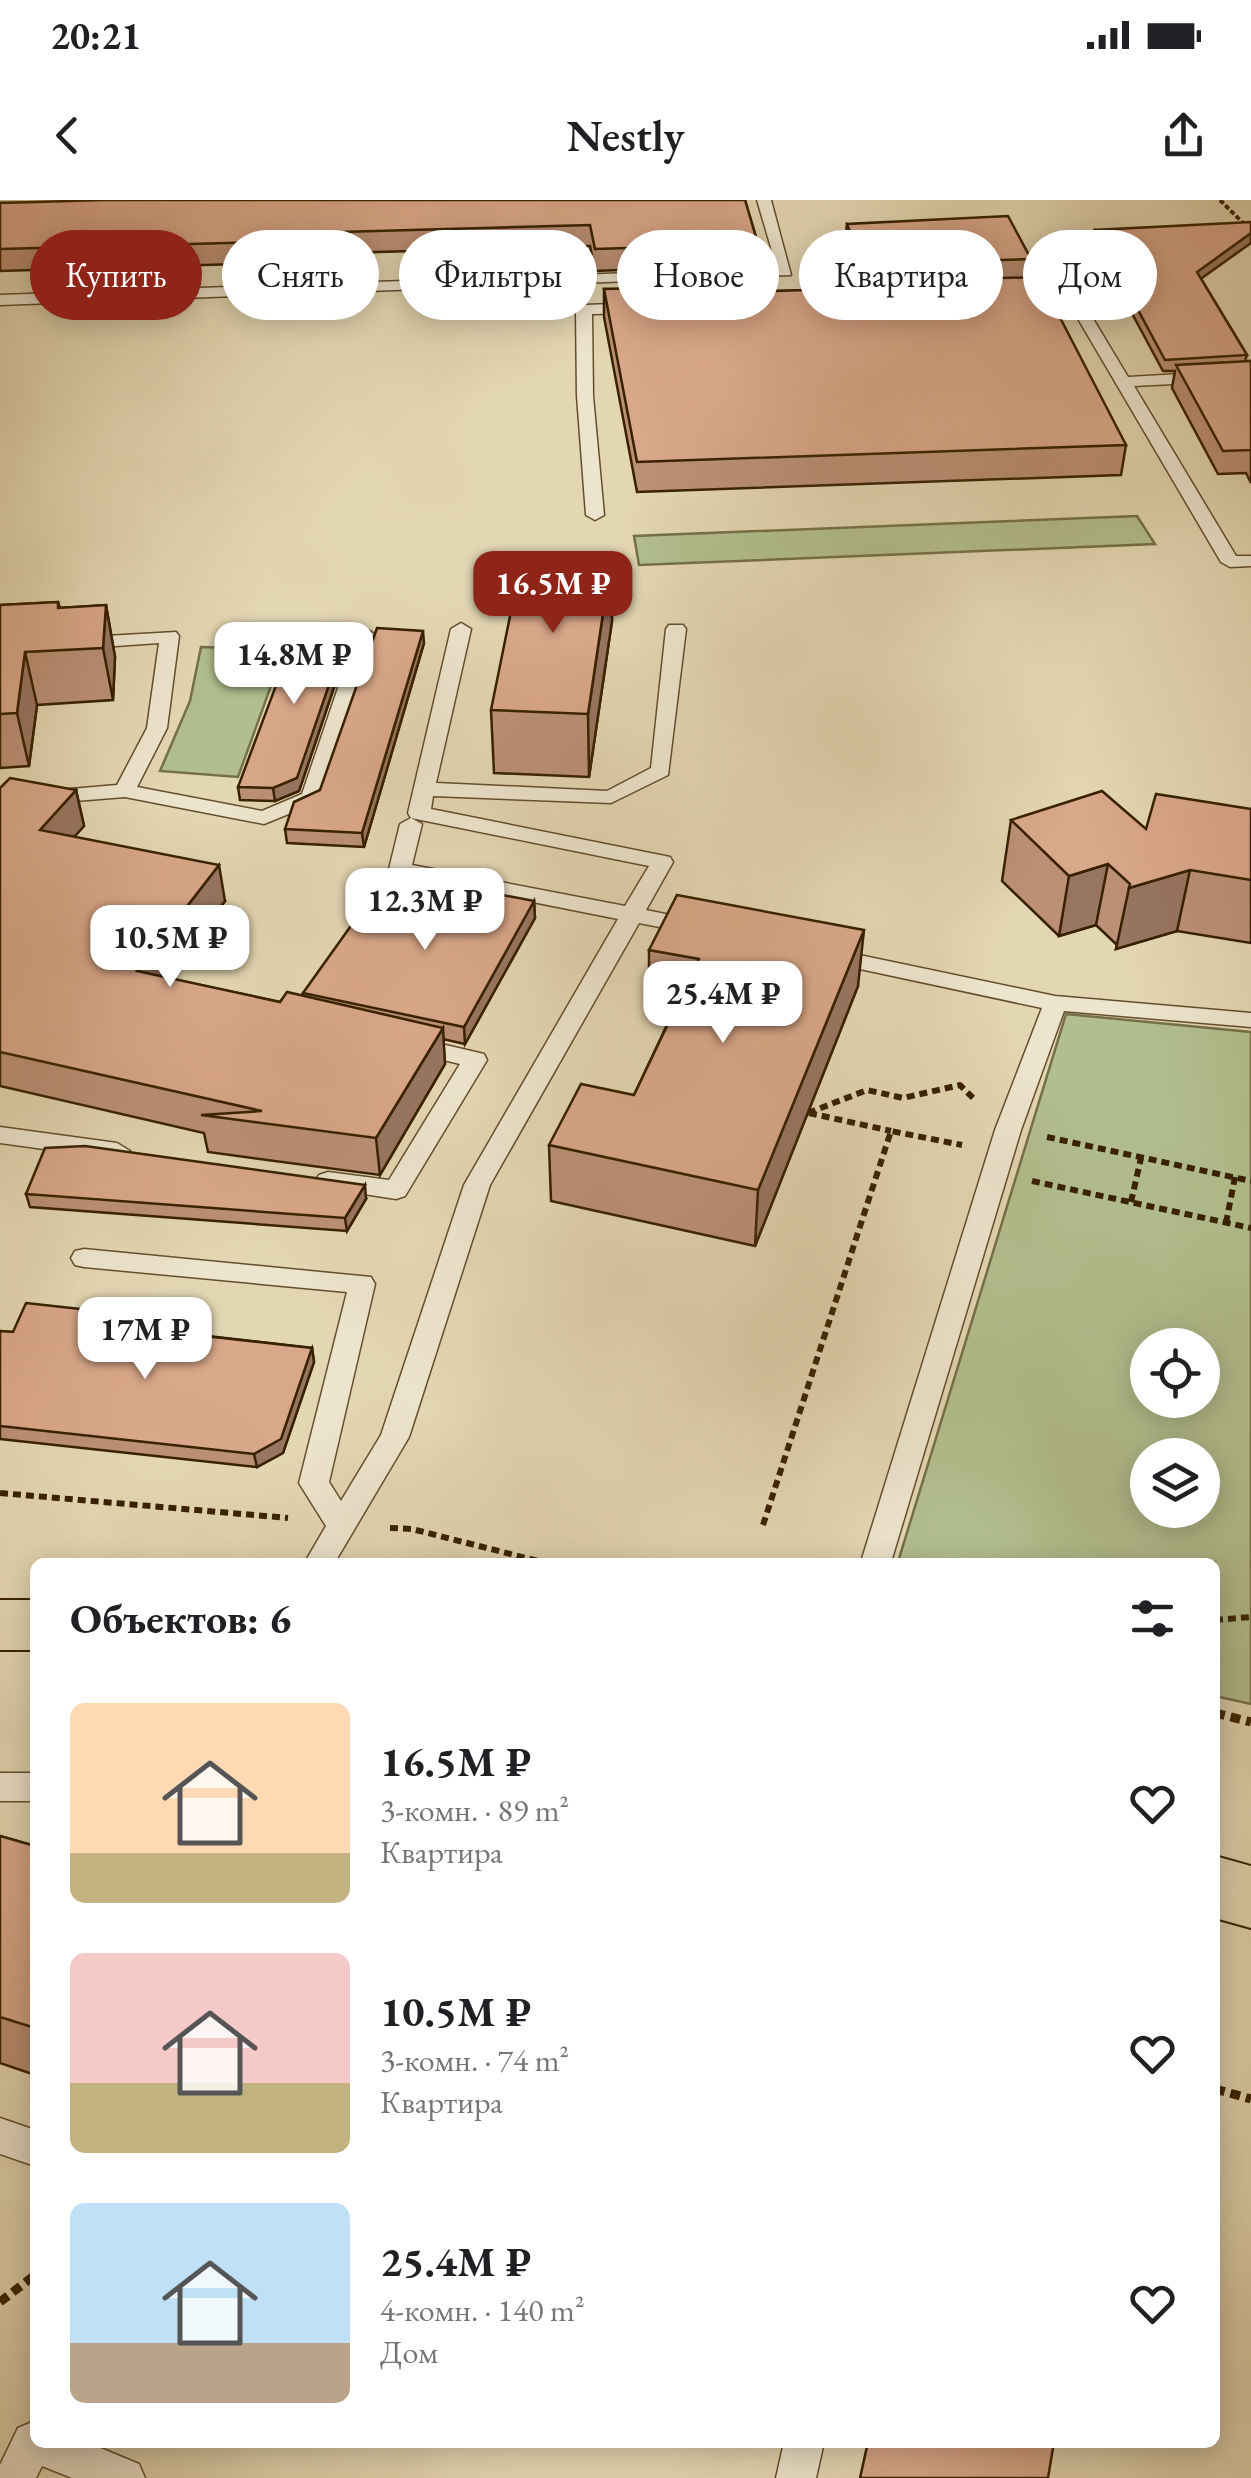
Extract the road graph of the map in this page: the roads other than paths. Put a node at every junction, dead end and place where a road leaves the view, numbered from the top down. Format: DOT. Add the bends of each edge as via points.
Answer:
graph roads {
  1 [pos="764,200"];
  2 [pos="1003,297"];
  3 [pos="0,300"];
  4 [pos="617,309"];
  5 [pos="1251,375"];
  6 [pos="1122,382"];
  7 [pos="596,515"];
  8 [pos="1251,561"];
  9 [pos="461,629"];
  10 [pos="676,629"];
  11 [pos="366,634"];
  12 [pos="0,648"];
  13 [pos="424,789"];
  14 [pos="125,791"];
  15 [pos="0,801"];
  16 [pos="411,824"];
  17 [pos="633,914"];
  18 [pos="727,934"];
  19 [pos="803,950"];
  20 [pos="1056,1003"];
  21 [pos="1251,1020"];
  22 [pos="382,1038"];
  23 [pos="0,1135"];
  24 [pos="138,1154"];
  25 [pos="297,1176"];
  26 [pos="84,1258"];
  27 [pos="340,1524"];
  28 [pos="322,1558"];
  29 [pos="877,1558"];
  30 [pos="0,1625"];
  31 [pos="30,1626"];
  32 [pos="0,1786"];
  33 [pos="30,1787"];
  34 [pos="1220,1889"];
  35 [pos="1251,1897"];
  36 [pos="0,2136"];
  37 [pos="30,2146"];
  38 [pos="30,2446"];
  39 [pos="48,2448"];
  40 [pos="803,2448"];
  41 [pos="15,2478"];
  42 [pos="125,2478"];
  43 [pos="796,2478"];
  1 -- 3 [label="lane" via="786,272"];
  2 -- 6 [label="lane" via="1072,295"];
  4 -- 7 [label="lane" via="584,310"];
  5 -- 6 [label="lane"];
  6 -- 8 [label="lane" via="1230,562"];
  9 -- 13 [label="lane"];
  10 -- 13 [label="lane" via="662,771 610,797"];
  11 -- 14 [label="lane" via="311,798 264,818"];
  12 -- 14 [label="lane" via="169,636 157,728"];
  13 -- 17 [label="lane" via="418,813 662,862"];
  14 -- 15 [label="lane"];
  16 -- 17 [label="lane" via="400,869"];
  17 -- 18 [label="lane"];
  17 -- 27 [label="lane" via="476,1184 395,1437"];
  19 -- 20 [label="lane"];
  20 -- 21 [label="lane"];
  20 -- 29 [label="lane" via="1020,1132"];
  22 -- 25 [label="lane" via="475,1060 396,1190"];
  23 -- 24 [label="lane"];
  26 -- 27 [label="lane" via="362,1284 314,1483"];
  27 -- 28 [label="lane"];
  30 -- 31 [label="main road"];
  32 -- 33 [label="lane"];
  34 -- 35 [label="main road"];
  36 -- 37 [label="lane"];
  38 -- 41 [label="lane"];
  39 -- 42 [label="lane"];
  40 -- 43 [label="lane"];
}
